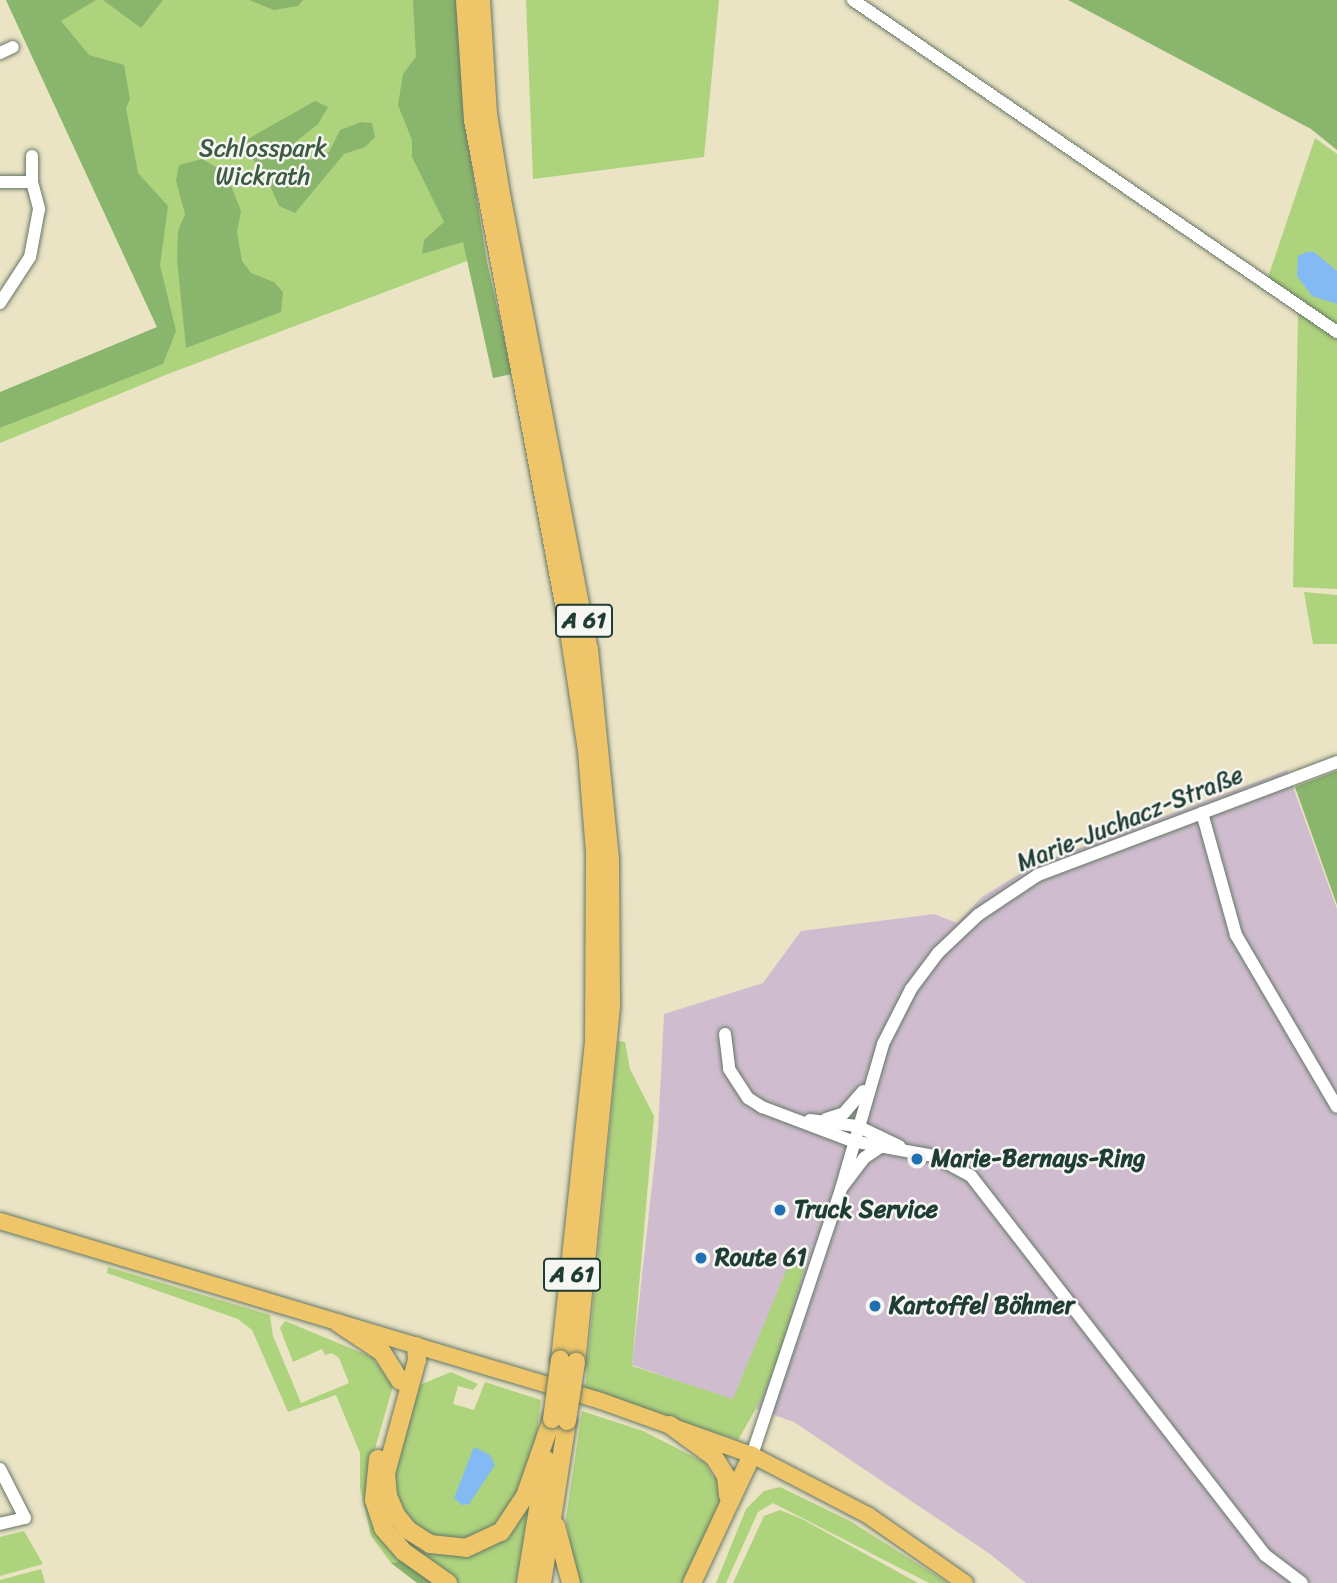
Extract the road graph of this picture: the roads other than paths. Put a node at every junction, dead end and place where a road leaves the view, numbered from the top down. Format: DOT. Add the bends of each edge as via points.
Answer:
graph roads {
  1 [pos="466,0"];
  2 [pos="481,0"];
  3 [pos="853,0"];
  4 [pos="13,47"];
  5 [pos="0,53"];
  6 [pos="32,156"];
  7 [pos="0,182"];
  8 [pos="32,182"];
  9 [pos="0,303"];
  10 [pos="1337,332"];
  11 [pos="1337,762"];
  12 [pos="1202,813"];
  13 [pos="725,1034"];
  14 [pos="869,1082"];
  15 [pos="1337,1107"];
  16 [pos="825,1119"];
  17 [pos="807,1121"];
  18 [pos="857,1126"];
  19 [pos="852,1141"];
  20 [pos="882,1146"];
  21 [pos="905,1149"];
  22 [pos="841,1189"];
  23 [pos="0,1221"];
  24 [pos="338,1324"];
  25 [pos="416,1346"];
  26 [pos="568,1361"];
  27 [pos="400,1381"];
  28 [pos="560,1420"];
  29 [pos="670,1425"];
  30 [pos="752,1455"];
  31 [pos="0,1469"];
  32 [pos="728,1503"];
  33 [pos="553,1513"];
  34 [pos="0,1524"];
  35 [pos="449,1583"];
  36 [pos="526,1583"];
  37 [pos="542,1583"];
  38 [pos="571,1583"];
  39 [pos="692,1583"];
  40 [pos="705,1583"];
  41 [pos="965,1583"];
  42 [pos="1302,1583"];
  1 -- 26 [label="highway, A 61" via="477,144 568,625 594,840 594,1042"];
  2 -- 26 [label="highway, A 61" via="488,114 500,194 589,649 610,858 611,1007"];
  3 -- 10 [label="street"];
  4 -- 5 [label="street"];
  6 -- 8 [label="street"];
  7 -- 8 [label="street"];
  8 -- 9 [label="street" via="38,231 30,257"];
  11 -- 12 [label="street, Marie-Juchacz-Straße"];
  12 -- 14 [label="street, Marie-Juchacz-Straße" via="1048,871 978,915 938,953 911,989"];
  12 -- 15 [label="street" via="1236,935"];
  13 -- 17 [label="street" via="729,1069 748,1098"];
  14 -- 16 [label="street, Marie-Juchacz-Straße" via="844,1113"];
  14 -- 18 [label="street, Marie-Juchacz-Straße"];
  16 -- 17 [label="street"];
  16 -- 18 [label="street"];
  17 -- 19 [label="street"];
  18 -- 19 [label="street, Marie-Juchacz-Straße"];
  18 -- 21 [label="street"];
  19 -- 20 [label="street"];
  19 -- 22 [label="street, Marie-Juchacz-Straße"];
  20 -- 21 [label="street"];
  20 -- 22 [label="street, Marie-Juchacz-Straße" via="864,1158"];
  21 -- 42 [label="street" via="948,1162 971,1176 1265,1555"];
  22 -- 30 [label="street, Marie-Juchacz-Straße"];
  23 -- 24 [label="main road"];
  24 -- 25 [label="main road"];
  24 -- 27 [label="highway" via="382,1352"];
  25 -- 27 [label="highway"];
  25 -- 28 [label="highway" via="417,1360 386,1473 396,1515 408,1530 430,1544 466,1548 501,1532 525,1496"];
  25 -- 29 [label="main road"];
  26 -- 28 [label="highway, A 61, bridge"];
  27 -- 35 [label="highway" via="375,1472 374,1500 392,1542"];
  28 -- 33 [label="highway, A 61"];
  28 -- 36 [label="highway, A 61"];
  29 -- 30 [label="main road"];
  29 -- 32 [label="highway" via="720,1464 728,1485"];
  30 -- 32 [label="highway"];
  30 -- 40 [label="highway" via="747,1479"];
  30 -- 41 [label="main road" via="869,1516"];
  31 -- 34 [label="street" via="25,1518"];
  32 -- 39 [label="highway"];
  33 -- 37 [label="highway, A 61"];
  33 -- 38 [label="highway"];
}
